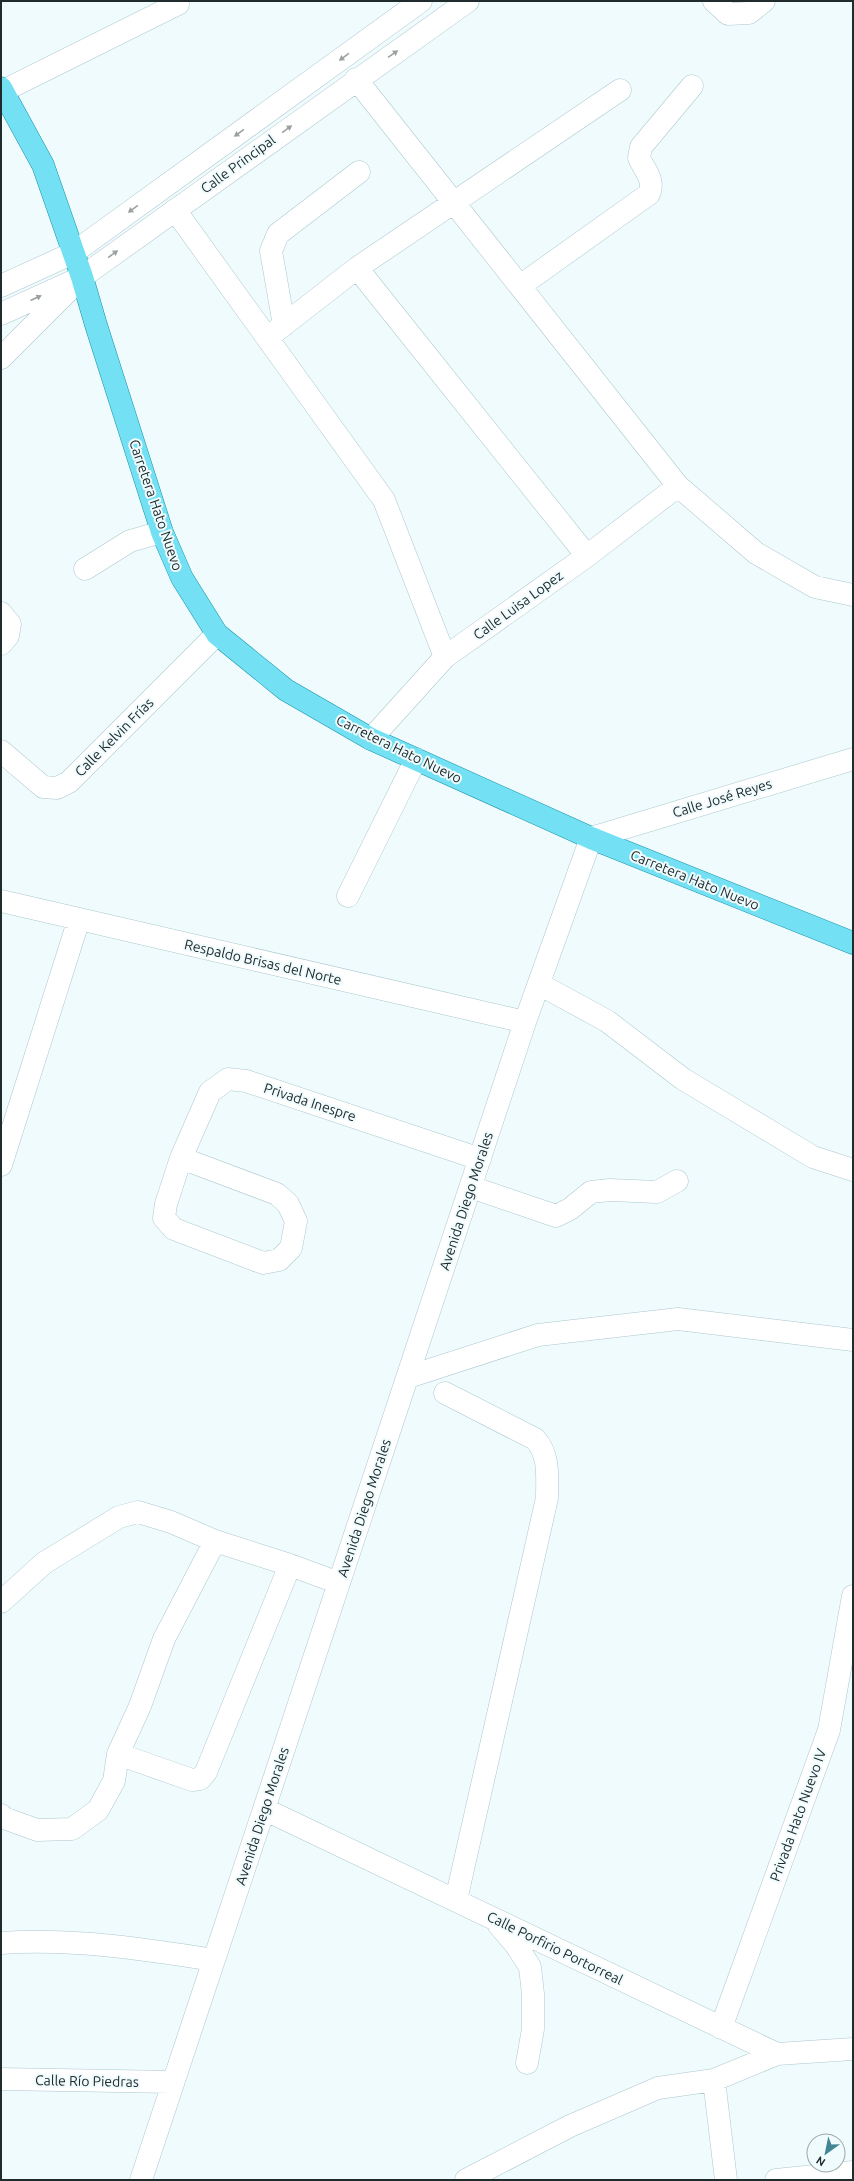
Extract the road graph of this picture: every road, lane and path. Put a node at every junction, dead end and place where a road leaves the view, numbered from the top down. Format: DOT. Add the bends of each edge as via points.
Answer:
graph roads {
  1 [pos="421,1"];
  2 [pos="468,1"];
  3 [pos="764,1"];
  4 [pos="178,4"];
  5 [pos="721,8"];
  6 [pos="356,79"];
  7 [pos="692,86"];
  8 [pos="2,90"];
  9 [pos="620,90"];
  10 [pos="359,172"];
  11 [pos="454,203"];
  12 [pos="175,210"];
  13 [pos="73,252"];
  14 [pos="357,268"];
  15 [pos="82,277"];
  16 [pos="1,286"];
  17 [pos="520,286"];
  18 [pos="1,314"];
  19 [pos="284,324"];
  20 [pos="267,338"];
  21 [pos="1,358"];
  22 [pos="678,486"];
  23 [pos="162,532"];
  24 [pos="587,556"];
  25 [pos="85,569"];
  26 [pos="853,595"];
  27 [pos="1,613"];
  28 [pos="217,634"];
  29 [pos="1,644"];
  30 [pos="445,657"];
  31 [pos="371,739"];
  32 [pos="1,751"];
  33 [pos="853,758"];
  34 [pos="416,759"];
  35 [pos="591,838"];
  36 [pos="348,896"];
  37 [pos="1,901"];
  38 [pos="79,919"];
  39 [pos="853,943"];
  40 [pos="539,984"];
  41 [pos="526,1022"];
  42 [pos="180,1158"];
  43 [pos="480,1159"];
  44 [pos="1,1165"];
  45 [pos="853,1170"];
  46 [pos="677,1181"];
  47 [pos="471,1187"];
  48 [pos="853,1340"];
  49 [pos="408,1377"];
  50 [pos="445,1393"];
  51 [pos="215,1541"];
  52 [pos="290,1564"];
  53 [pos="339,1583"];
  54 [pos="853,1596"];
  55 [pos="1,1602"];
  56 [pos="118,1754"];
  57 [pos="264,1809"];
  58 [pos="1,1814"];
  59 [pos="456,1900"];
  60 [pos="493,1918"];
  61 [pos="1,1943"];
  62 [pos="214,1960"];
  63 [pos="721,2028"];
  64 [pos="853,2049"];
  65 [pos="777,2054"];
  66 [pos="527,2063"];
  67 [pos="1,2080"];
  68 [pos="714,2080"];
  69 [pos="173,2082"];
  70 [pos="853,2172"];
  71 [pos="479,2177"];
  72 [pos="141,2180"];
  73 [pos="726,2180"];
  74 [pos="776,2180"];
  1 -- 13 [label="street, Calle Principal, one-way"];
  6 -- 2 [label="street, Calle Principal, one-way"];
  3 -- 5 [label="street" via="749,14"];
  4 -- 8 [label="street"];
  6 -- 11 [label="street"];
  12 -- 6 [label="street, Calle Principal, one-way"];
  7 -- 17 [label="street" via="641,147 639,158 651,179 649,194"];
  8 -- 13 [label="main road, Carretera Hato Nuevo" via="43,165"];
  9 -- 11 [label="street"];
  10 -- 19 [label="street" via="278,234 270,252"];
  11 -- 14 [label="street"];
  11 -- 17 [label="street"];
  15 -- 12 [label="street, Calle Principal, one-way"];
  12 -- 20 [label="street"];
  13 -- 15 [label="main road, Carretera Hato Nuevo"];
  13 -- 16 [label="street, Calle Principal"];
  14 -- 19 [label="street"];
  14 -- 24 [label="street"];
  18 -- 15 [label="street, Calle Principal, one-way"];
  15 -- 21 [label="street"];
  15 -- 23 [label="main road, Carretera Hato Nuevo"];
  17 -- 22 [label="street"];
  19 -- 20 [label="street"];
  20 -- 30 [label="street" via="384,500"];
  22 -- 24 [label="street, Calle Luisa Lopez"];
  22 -- 26 [label="street" via="756,553 815,587"];
  23 -- 25 [label="street" via="130,541"];
  23 -- 28 [label="main road, Carretera Hato Nuevo" via="182,578"];
  24 -- 30 [label="street, Calle Luisa Lopez"];
  27 -- 29 [label="street" via="10,624 8,636"];
  28 -- 31 [label="main road, Carretera Hato Nuevo" via="286,690"];
  28 -- 32 [label="street, Calle Kelvin Frías" via="69,782 57,788 43,787"];
  30 -- 31 [label="street, Calle Luisa Lopez"];
  31 -- 34 [label="main road, Carretera Hato Nuevo"];
  33 -- 35 [label="street, Calle José Reyes"];
  34 -- 35 [label="main road, Carretera Hato Nuevo"];
  34 -- 36 [label="street"];
  35 -- 39 [label="main road, Carretera Hato Nuevo"];
  35 -- 40 [label="street, Avenida Diego Morales"];
  37 -- 38 [label="street, Respaldo Brisas del Norte"];
  38 -- 41 [label="street, Respaldo Brisas del Norte"];
  38 -- 44 [label="street"];
  40 -- 41 [label="street, Avenida Diego Morales"];
  40 -- 45 [label="street" via="607,1021 683,1079 813,1157"];
  41 -- 43 [label="street, Avenida Diego Morales"];
  42 -- 42 [label="street, Privada Inespre" via="164,1218 174,1229 263,1263 279,1260 291,1248 296,1222 288,1204 278,1194"];
  42 -- 43 [label="street, Privada Inespre" via="210,1092 228,1079 246,1081"];
  43 -- 47 [label="street, Avenida Diego Morales"];
  46 -- 47 [label="street" via="657,1192 591,1192 570,1209 556,1216"];
  47 -- 49 [label="street, Avenida Diego Morales"];
  48 -- 49 [label="street" via="678,1319 538,1335"];
  49 -- 53 [label="street, Avenida Diego Morales"];
  50 -- 59 [label="street" via="535,1439 543,1447 547,1463 546,1498"];
  51 -- 52 [label="street"];
  51 -- 55 [label="street" via="171,1522 138,1512 120,1517 44,1563"];
  51 -- 56 [label="street" via="164,1639 140,1706"];
  52 -- 53 [label="street"];
  52 -- 56 [label="street" via="206,1772 200,1779 192,1780"];
  53 -- 57 [label="street, Avenida Diego Morales"];
  54 -- 63 [label="street, Privada Hato Nuevo IV" via="829,1730"];
  56 -- 58 [label="street" via="114,1781 98,1810 72,1829 37,1830 4,1818"];
  57 -- 59 [label="street, Calle Porfirio Portorreal"];
  57 -- 62 [label="street, Avenida Diego Morales"];
  59 -- 60 [label="street, Calle Porfirio Portorreal"];
  60 -- 63 [label="street, Calle Porfirio Portorreal"];
  60 -- 66 [label="street" via="516,1945 530,1967 533,2029"];
  61 -- 62 [label="street" via="25,1941 124,1946"];
  62 -- 69 [label="street, Avenida Diego Morales"];
  63 -- 65 [label="street, Calle Porfirio Portorreal"];
  64 -- 65 [label="street, Calle Porfirio Portorreal"];
  65 -- 68 [label="street"];
  67 -- 69 [label="street, Calle Río Piedras"];
  68 -- 71 [label="street" via="658,2088 570,2126"];
  68 -- 73 [label="street"];
  69 -- 72 [label="street, Avenida Diego Morales"];
  70 -- 74 [label="street"];
}
